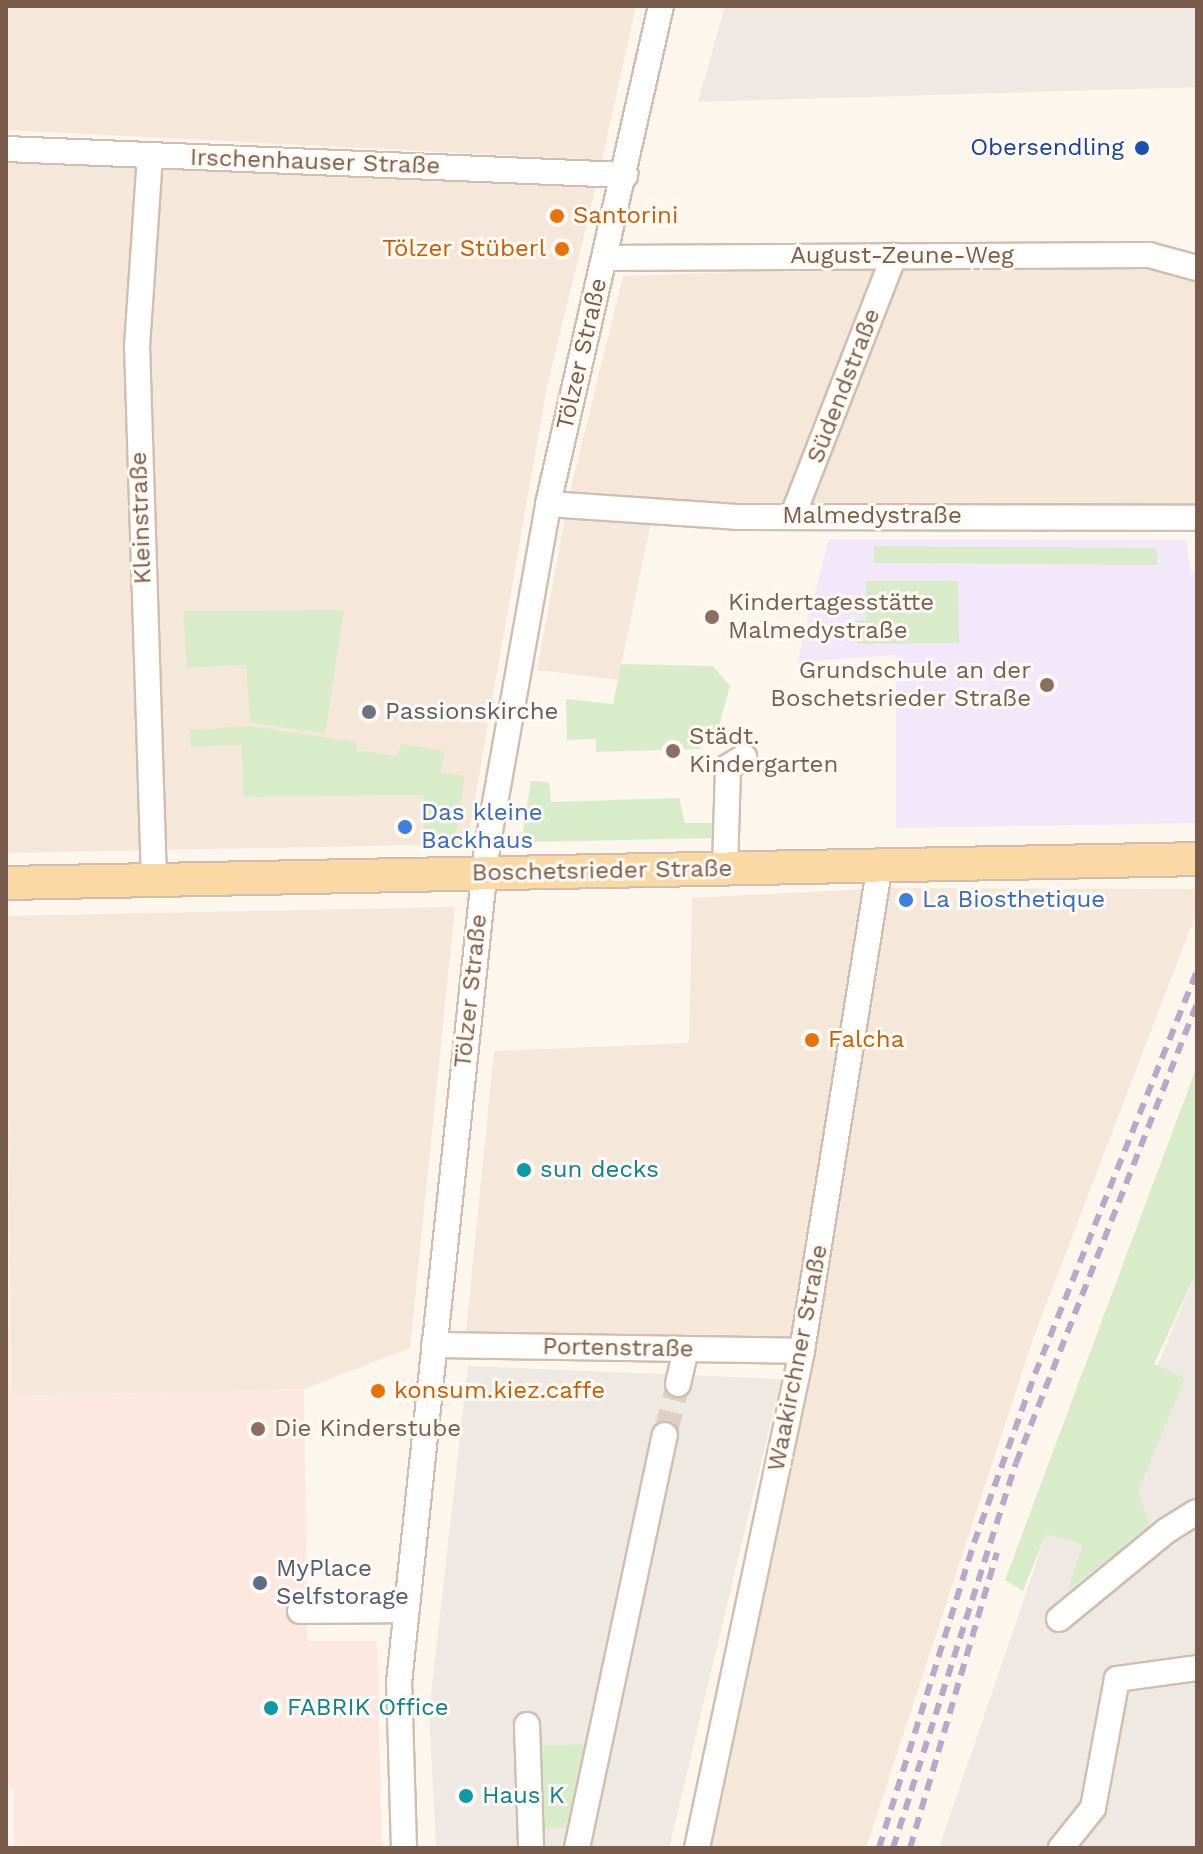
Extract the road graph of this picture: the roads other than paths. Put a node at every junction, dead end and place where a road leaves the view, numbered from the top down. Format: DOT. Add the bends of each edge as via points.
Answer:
graph roads {
  1 [pos="661,6"];
  2 [pos="6,149"];
  3 [pos="150,156"];
  4 [pos="625,175"];
  5 [pos="894,256"];
  6 [pos="605,258"];
  7 [pos="1197,268"];
  8 [pos="548,504"];
  9 [pos="793,515"];
  10 [pos="1197,518"];
  11 [pos="744,757"];
  12 [pos="1197,859"];
  13 [pos="880,864"];
  14 [pos="725,869"];
  15 [pos="484,874"];
  16 [pos="154,880"];
  17 [pos="6,883"];
  18 [pos="434,1345"];
  19 [pos="686,1349"];
  20 [pos="802,1351"];
  21 [pos="678,1384"];
  22 [pos="665,1435"];
  23 [pos="1197,1512"];
  24 [pos="406,1610"];
  25 [pos="300,1611"];
  26 [pos="1059,1619"];
  27 [pos="1197,1668"];
  28 [pos="527,1725"];
  29 [pos="404,1848"];
  30 [pos="531,1848"];
  31 [pos="577,1848"];
  32 [pos="697,1848"];
  33 [pos="1061,1848"];
  1 -- 4 [label="street, Tölzer Straße"];
  2 -- 3 [label="street, Irschenhauser Straße"];
  3 -- 4 [label="street, Irschenhauser Straße"];
  3 -- 16 [label="street, Kleinstraße" via="137,345"];
  4 -- 6 [label="street, Tölzer Straße"];
  5 -- 6 [label="street, August-Zeune-Weg"];
  5 -- 7 [label="street, August-Zeune-Weg" via="1149,255"];
  5 -- 9 [label="street, Südendstraße"];
  6 -- 8 [label="street, Tölzer Straße"];
  8 -- 9 [label="street, Malmedystraße" via="668,514"];
  8 -- 15 [label="street, Tölzer Straße"];
  9 -- 10 [label="street, Malmedystraße"];
  11 -- 14 [label="street" via="728,767"];
  12 -- 13 [label="main road, Boschetsrieder Straße"];
  13 -- 14 [label="main road, Boschetsrieder Straße"];
  13 -- 20 [label="street, Waakirchner Straße"];
  14 -- 15 [label="main road, Boschetsrieder Straße"];
  15 -- 16 [label="main road, Boschetsrieder Straße"];
  15 -- 18 [label="street, Tölzer Straße"];
  16 -- 17 [label="main road, Boschetsrieder Straße"];
  18 -- 19 [label="street, Portenstraße"];
  18 -- 24 [label="street, Tölzer Straße"];
  19 -- 20 [label="street, Portenstraße"];
  19 -- 21 [label="street"];
  20 -- 32 [label="street, Waakirchner Straße"];
  22 -- 31 [label="street" via="639,1544 604,1743"];
  23 -- 26 [label="street"];
  24 -- 25 [label="street"];
  24 -- 29 [label="street, Tölzer Straße" via="399,1683"];
  27 -- 33 [label="street" via="1117,1679 1093,1808"];
  28 -- 30 [label="street"];
}
